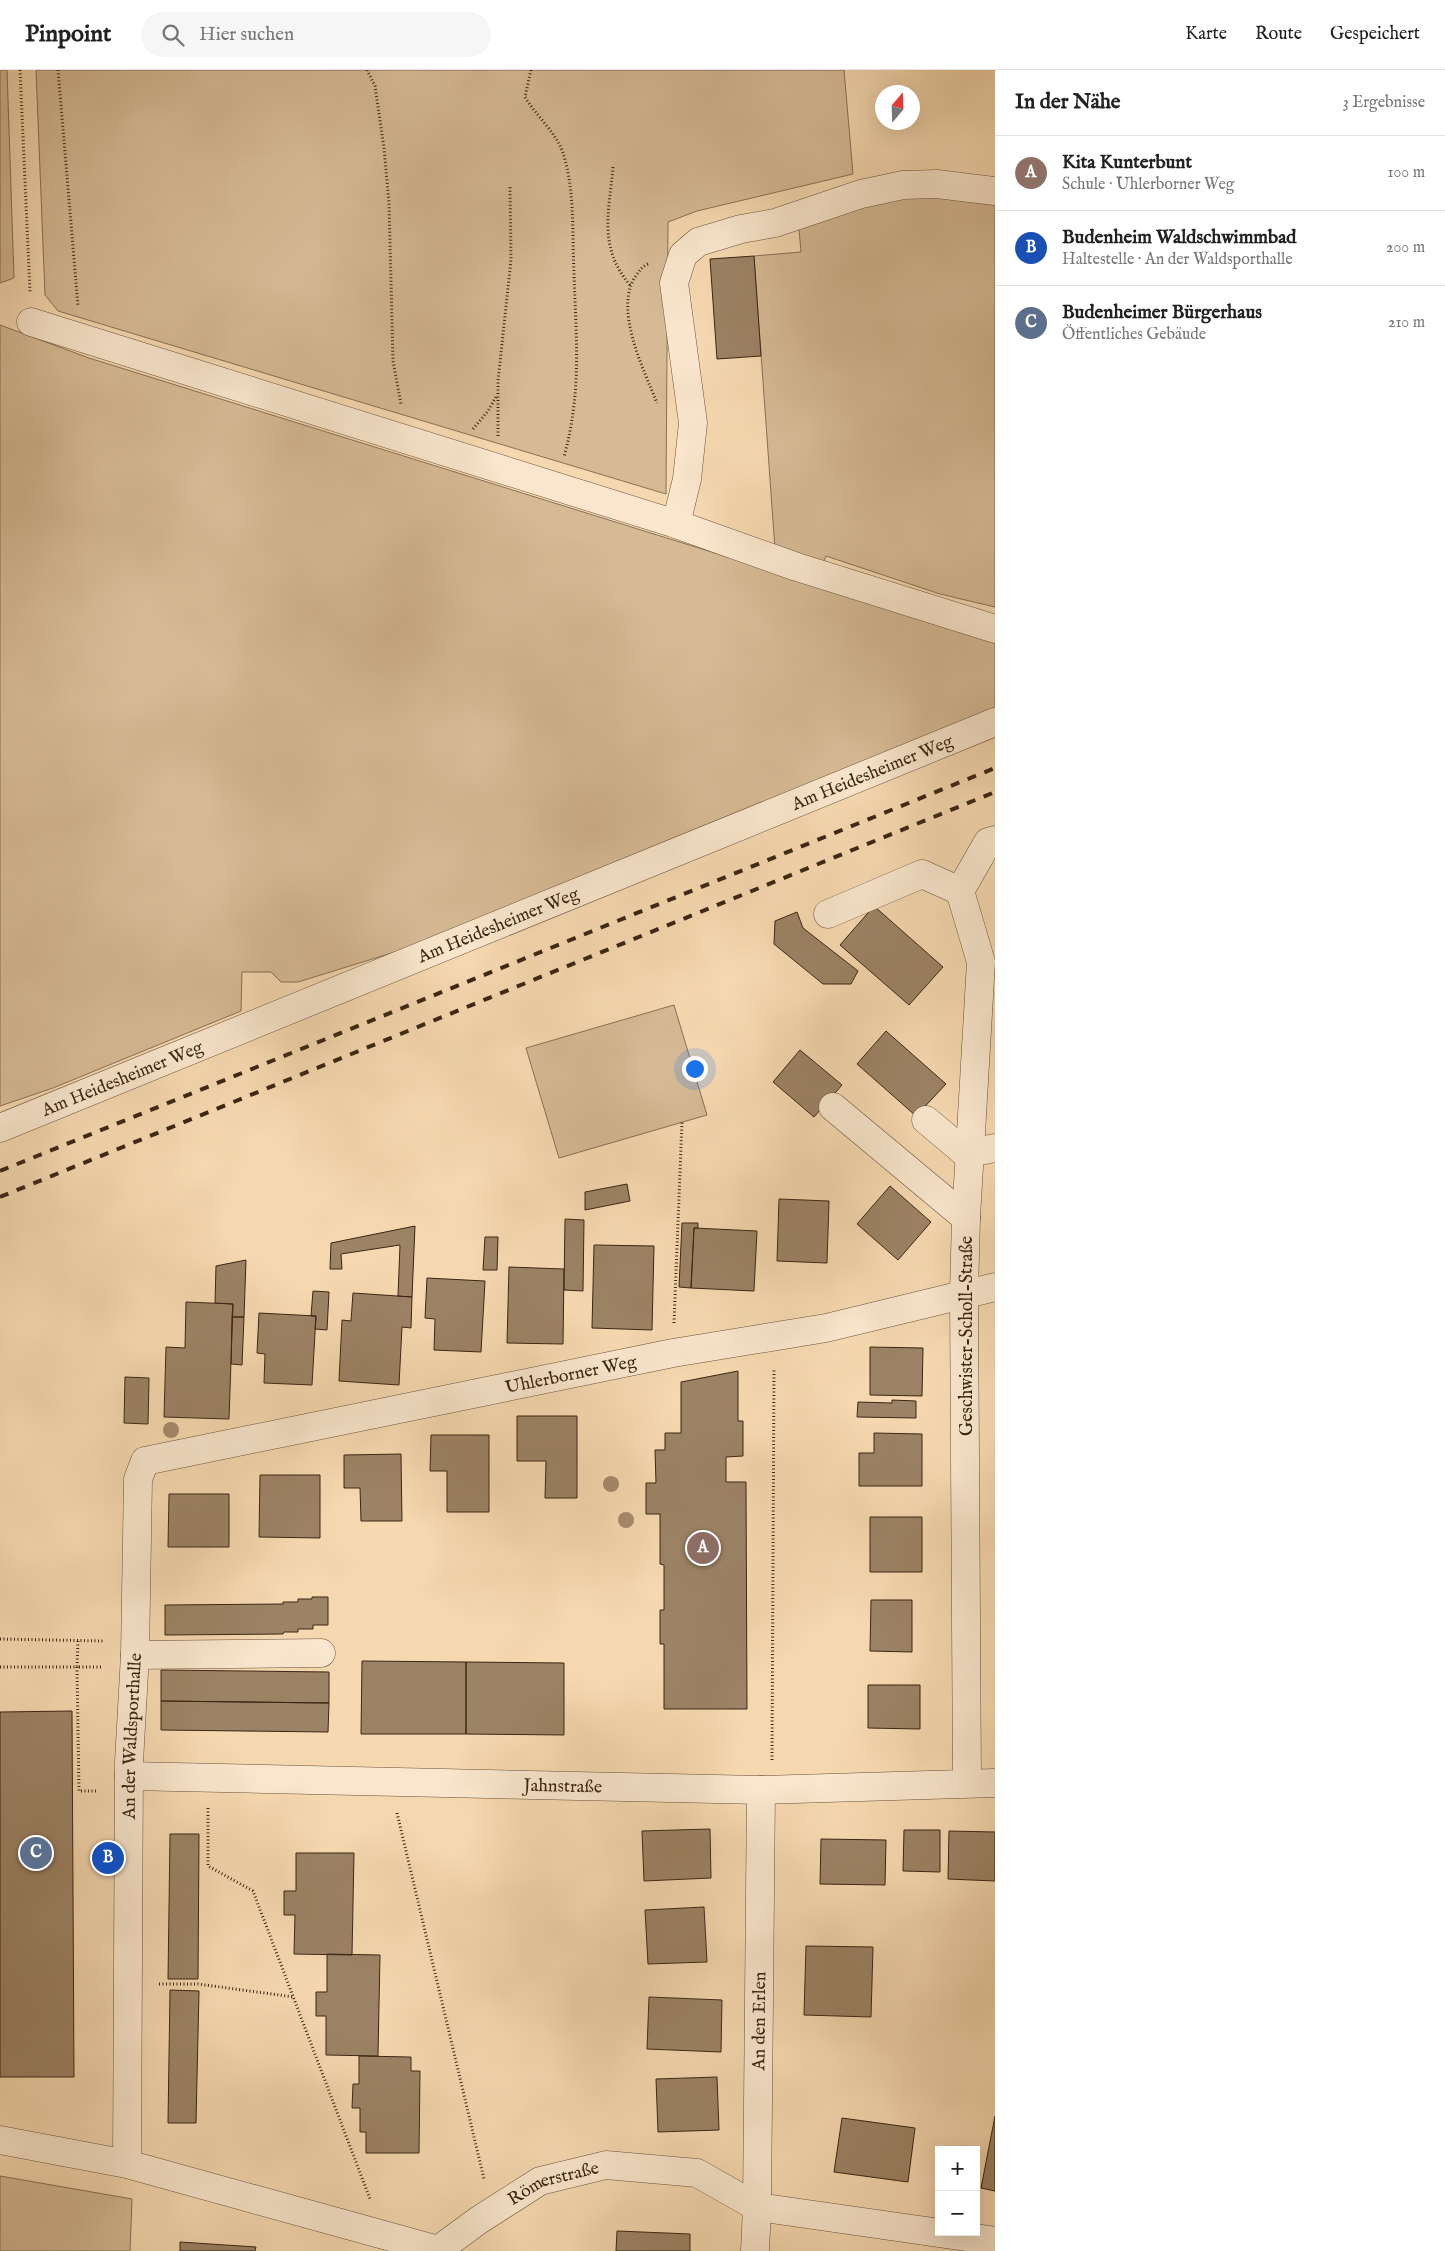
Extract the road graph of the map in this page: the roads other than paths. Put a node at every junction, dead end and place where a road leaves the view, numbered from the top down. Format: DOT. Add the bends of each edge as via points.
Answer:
graph roads {
  1 [pos="995,191"];
  2 [pos="31,322"];
  3 [pos="676,524"];
  4 [pos="995,629"];
  5 [pos="995,722"];
  6 [pos="995,840"];
  7 [pos="960,891"];
  8 [pos="828,914"];
  9 [pos="987,1002"];
  10 [pos="833,1107"];
  11 [pos="926,1120"];
  12 [pos="0,1128"];
  13 [pos="978,1153"];
  14 [pos="966,1218"];
  15 [pos="995,1287"];
  16 [pos="964,1293"];
  17 [pos="144,1460"];
  18 [pos="135,1648"];
  19 [pos="321,1653"];
  20 [pos="129,1776"];
  21 [pos="967,1783"];
  22 [pos="995,1783"];
  23 [pos="761,1790"];
  24 [pos="0,2140"];
  25 [pos="127,2164"];
  26 [pos="757,2207"];
  27 [pos="995,2241"];
  28 [pos="438,2250"];
  29 [pos="755,2251"];
  1 -- 3 [label="street" via="937,184 903,185 861,194 775,223 698,242 683,256 674,283 692,424 687,478"];
  2 -- 3 [label="street"];
  3 -- 4 [label="street" via="806,570"];
  5 -- 12 [label="street, Am Heidesheimer Weg"];
  6 -- 7 [label="street" via="988,842"];
  7 -- 8 [label="street" via="922,874"];
  7 -- 9 [label="street, Geschwister-Scholl-Straße" via="981,962"];
  9 -- 13 [label="street, Geschwister-Scholl-Straße"];
  10 -- 14 [label="street"];
  11 -- 13 [label="street"];
  13 -- 14 [label="street, Geschwister-Scholl-Straße"];
  14 -- 16 [label="street, Geschwister-Scholl-Straße"];
  15 -- 16 [label="street, Uhlerborner Weg"];
  16 -- 17 [label="street, Uhlerborner Weg" via="826,1328 673,1353"];
  16 -- 21 [label="street, Geschwister-Scholl-Straße"];
  17 -- 18 [label="street, An der Waldsporthalle" via="138,1479"];
  18 -- 19 [label="street"];
  18 -- 20 [label="street, An der Waldsporthalle"];
  20 -- 23 [label="street, Jahnstraße"];
  20 -- 25 [label="street, An der Waldsporthalle"];
  21 -- 22 [label="street, Jahnstraße"];
  21 -- 23 [label="street, Jahnstraße"];
  23 -- 26 [label="street, An den Erlen"];
  24 -- 25 [label="street, Römerstraße"];
  25 -- 28 [label="street, Römerstraße"];
  26 -- 27 [label="street, Römerstraße"];
  26 -- 28 [label="street, Römerstraße" via="697,2173 606,2165 540,2181"];
  26 -- 29 [label="street, An den Erlen"];
}
